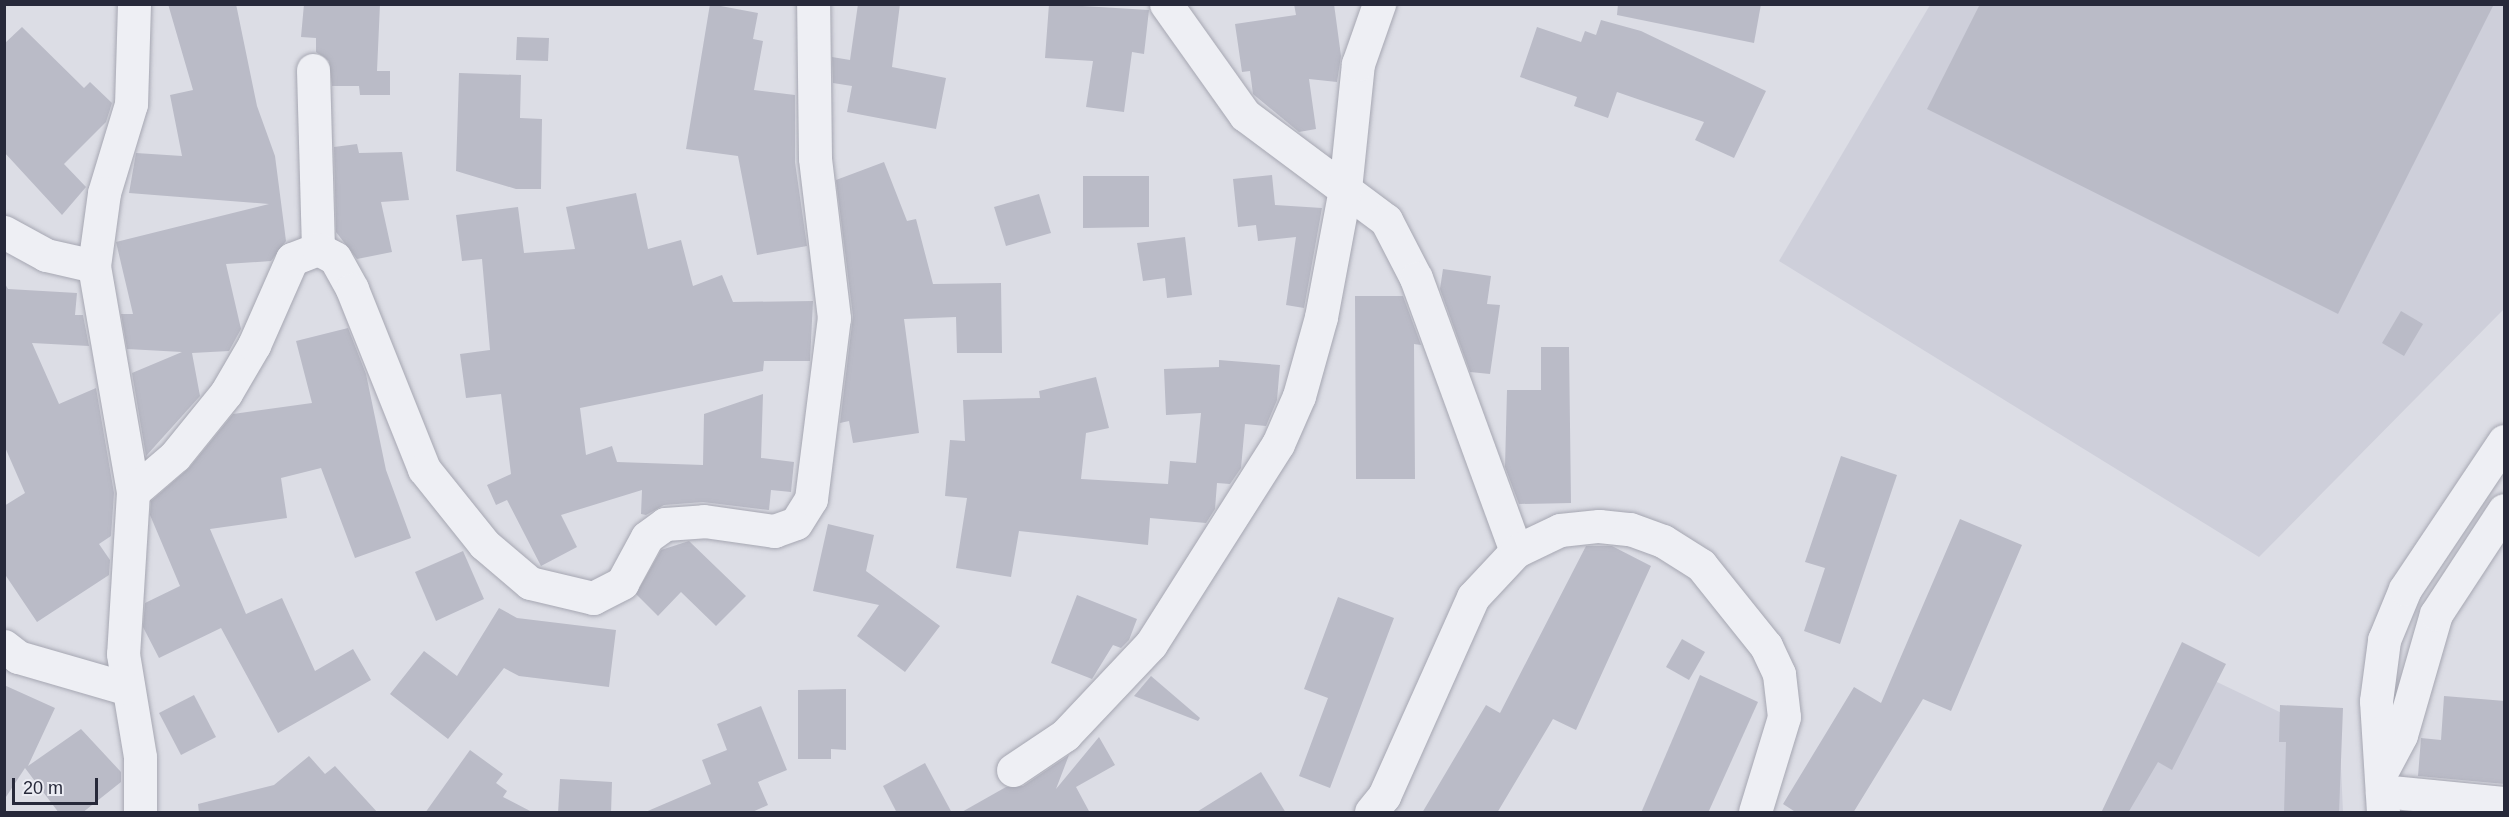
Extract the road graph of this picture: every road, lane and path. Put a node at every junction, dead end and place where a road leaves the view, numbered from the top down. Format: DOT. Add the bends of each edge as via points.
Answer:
graph roads {
  1 [pos="134,4"];
  2 [pos="813,4"];
  3 [pos="1166,4"];
  4 [pos="1379,4"];
  5 [pos="313,70"];
  6 [pos="1345,189"];
  7 [pos="4,232"];
  8 [pos="318,249"];
  9 [pos="94,266"];
  10 [pos="2505,441"];
  11 [pos="133,492"];
  12 [pos="2505,510"];
  13 [pos="1516,551"];
  14 [pos="4,646"];
  15 [pos="125,688"];
  16 [pos="1013,770"];
  17 [pos="2383,790"];
  18 [pos="2505,803"];
  19 [pos="140,813"];
  20 [pos="1371,813"];
  21 [pos="1755,813"];
  1 -- 9 [label="street" via="131,104 104,193"];
  2 -- 8 [label="street" via="815,158 834,318 811,498 804,514 788,528 673,522 654,529 630,573 609,594 578,598 530,583 484,544 424,469 352,289 335,258"];
  3 -- 6 [label="street" via="1245,115"];
  4 -- 6 [label="street" via="1358,64"];
  5 -- 8 [label="street"];
  6 -- 13 [label="street" via="1386,220 1399,240"];
  6 -- 16 [label="street" via="1321,317 1299,396 1278,444 1151,644 1065,735"];
  7 -- 9 [label="street" via="46,255"];
  8 -- 11 [label="street" via="292,259 254,345 226,393 175,456"];
  9 -- 11 [label="street"];
  10 -- 17 [label="street" via="2405,589 2384,640 2376,701"];
  11 -- 15 [label="street"];
  12 -- 17 [label="street" via="2436,614"];
  13 -- 20 [label="street" via="1473,597 1413,735"];
  13 -- 21 [label="street" via="1560,530 1599,526 1630,529 1663,541 1701,565 1766,646 1782,684 1784,717"];
  14 -- 15 [label="street" via="18,657"];
  15 -- 19 [label="street" via="140,757"];
  17 -- 18 [label="street"];
}
